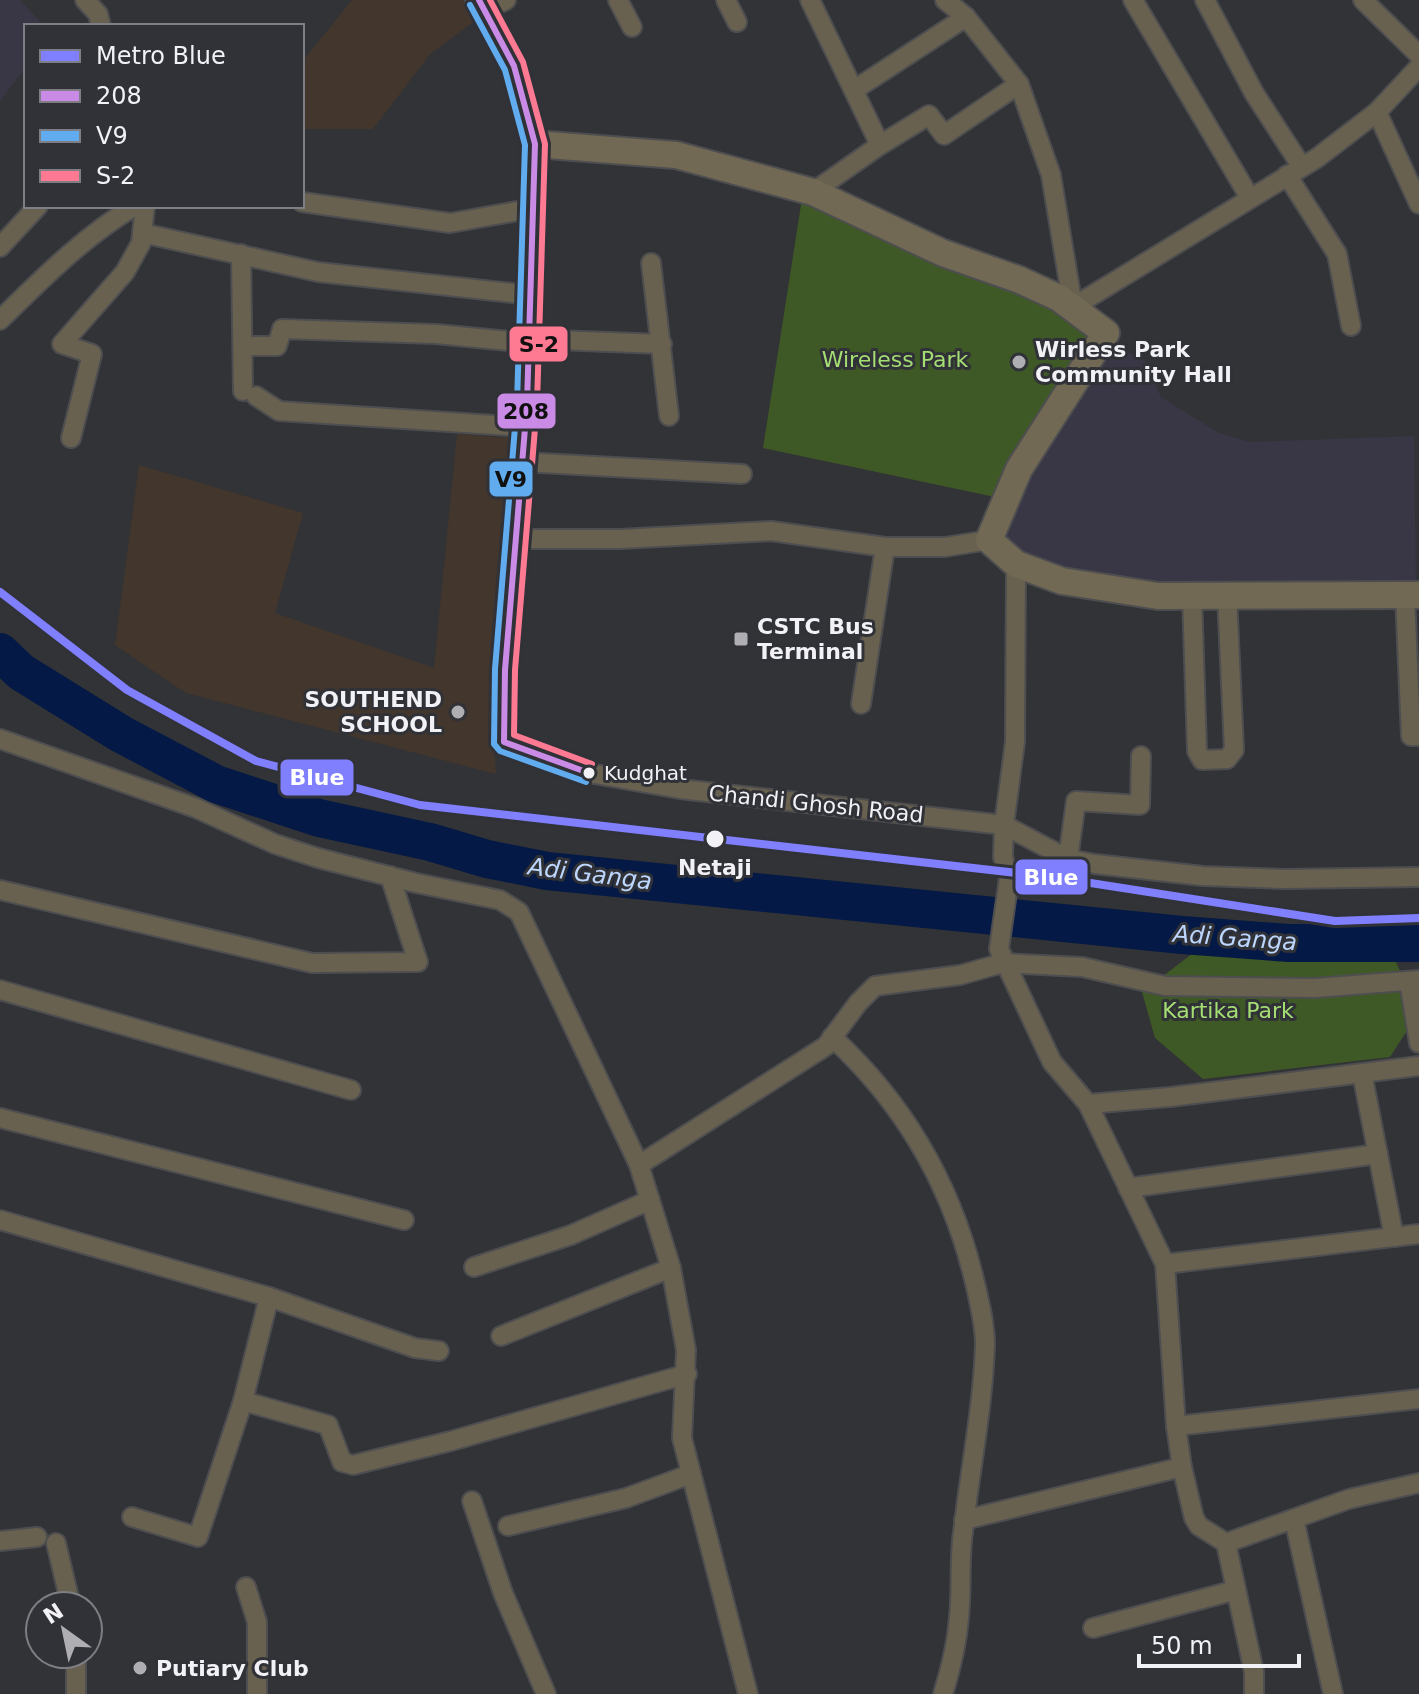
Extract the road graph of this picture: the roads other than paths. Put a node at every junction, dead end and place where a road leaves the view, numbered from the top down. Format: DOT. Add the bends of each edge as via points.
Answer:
graph roads {
  1 [pos="85,0"];
  2 [pos="618,0"];
  3 [pos="726,0"];
  4 [pos="810,0"];
  5 [pos="945,0"];
  6 [pos="1133,0"];
  7 [pos="1205,0"];
  8 [pos="1363,0"];
  9 [pos="490,3"];
  10 [pos="966,17"];
  11 [pos="737,22"];
  12 [pos="100,24"];
  13 [pos="632,27"];
  14 [pos="1419,55"];
  15 [pos="1419,67"];
  16 [pos="1019,84"];
  17 [pos="854,90"];
  18 [pos="1377,112"];
  19 [pos="535,144"];
  20 [pos="880,145"];
  21 [pos="1294,171"];
  22 [pos="813,192"];
  23 [pos="1250,198"];
  24 [pos="304,202"];
  25 [pos="1419,204"];
  26 [pos="36,208"];
  27 [pos="132,208"];
  28 [pos="145,208"];
  29 [pos="535,208"];
  30 [pos="142,233"];
  31 [pos="0,247"];
  32 [pos="241,254"];
  33 [pos="651,263"];
  34 [pos="531,295"];
  35 [pos="1073,307"];
  36 [pos="0,320"];
  37 [pos="1351,326"];
  38 [pos="529,341"];
  39 [pos="662,344"];
  40 [pos="244,346"];
  41 [pos="669,416"];
  42 [pos="525,427"];
  43 [pos="71,438"];
  44 [pos="522,462"];
  45 [pos="742,474"];
  46 [pos="515,539"];
  47 [pos="989,540"];
  48 [pos="885,547"];
  49 [pos="1016,564"];
  50 [pos="1192,595"];
  51 [pos="1227,595"];
  52 [pos="1412,595"];
  53 [pos="861,704"];
  54 [pos="1419,736"];
  55 [pos="0,739"];
  56 [pos="1141,756"];
  57 [pos="1004,825"];
  58 [pos="1068,859"];
  59 [pos="390,876"];
  60 [pos="1419,877"];
  61 [pos="0,890"];
  62 [pos="1001,956"];
  63 [pos="1414,980"];
  64 [pos="0,990"];
  65 [pos="829,1042"];
  66 [pos="1419,1043"];
  67 [pos="1419,1066"];
  68 [pos="1362,1073"];
  69 [pos="351,1090"];
  70 [pos="1088,1104"];
  71 [pos="0,1118"];
  72 [pos="1378,1154"];
  73 [pos="639,1165"];
  74 [pos="1128,1188"];
  75 [pos="650,1200"];
  76 [pos="0,1220"];
  77 [pos="404,1220"];
  78 [pos="1419,1234"];
  79 [pos="1394,1237"];
  80 [pos="1165,1264"];
  81 [pos="474,1267"];
  82 [pos="671,1268"];
  83 [pos="269,1297"];
  84 [pos="501,1336"];
  85 [pos="439,1351"];
  86 [pos="687,1374"];
  87 [pos="1419,1399"];
  88 [pos="243,1401"];
  89 [pos="1176,1426"];
  90 [pos="1182,1467"];
  91 [pos="691,1474"];
  92 [pos="1419,1483"];
  93 [pos="472,1501"];
  94 [pos="132,1517"];
  95 [pos="1294,1519"];
  96 [pos="964,1520"];
  97 [pos="508,1526"];
  98 [pos="37,1537"];
  99 [pos="0,1541"];
  100 [pos="56,1543"];
  101 [pos="1226,1543"];
  102 [pos="246,1587"];
  103 [pos="67,1590"];
  104 [pos="1236,1590"];
  105 [pos="1093,1628"];
  106 [pos="76,1670"];
  107 [pos="76,1694"];
  108 [pos="257,1694"];
  109 [pos="546,1694"];
  110 [pos="748,1694"];
  111 [pos="943,1694"];
  112 [pos="1254,1694"];
  113 [pos="1333,1694"];
  1 -- 12 [label="street"];
  2 -- 13 [label="street"];
  3 -- 11 [label="street"];
  4 -- 17 [label="street"];
  5 -- 10 [label="street"];
  6 -- 23 [label="street"];
  7 -- 21 [label="street"];
  8 -- 14 [label="street"];
  9 -- 19 [label="street, Chandi Ghosh Road"];
  10 -- 16 [label="street"];
  10 -- 17 [label="street"];
  15 -- 18 [label="street"];
  16 -- 20 [label="street" via="944,135 929,115"];
  16 -- 35 [label="street" via="1051,175"];
  17 -- 20 [label="street"];
  18 -- 21 [label="street"];
  18 -- 25 [label="street"];
  19 -- 22 [label="street" via="676,155"];
  19 -- 29 [label="street, Chandi Ghosh Road"];
  20 -- 22 [label="street"];
  21 -- 23 [label="street"];
  21 -- 37 [label="street" via="1337,254"];
  22 -- 35 [label="street"];
  23 -- 35 [label="street"];
  24 -- 29 [label="street" via="450,223"];
  26 -- 31 [label="street"];
  27 -- 36 [label="street" via="107,222"];
  28 -- 30 [label="street"];
  29 -- 34 [label="street, Chandi Ghosh Road"];
  30 -- 32 [label="street"];
  30 -- 43 [label="street" via="125,272 62,344 92,354"];
  32 -- 34 [label="street" via="318,272"];
  32 -- 40 [label="street"];
  33 -- 39 [label="street"];
  34 -- 38 [label="street, Chandi Ghosh Road"];
  35 -- 47 [label="street" via="1106,333 1019,469"];
  38 -- 39 [label="street"];
  38 -- 40 [label="street" via="282,329 277,346"];
  38 -- 42 [label="street, Chandi Ghosh Road"];
  39 -- 41 [label="street"];
  40 -- 42 [label="street" via="249,393 279,411"];
  42 -- 44 [label="street, Chandi Ghosh Road"];
  44 -- 45 [label="street"];
  44 -- 46 [label="street, Chandi Ghosh Road"];
  46 -- 48 [label="street" via="771,531"];
  46 -- 57 [label="street, Chandi Ghosh Road" via="504,742 589,773 665,786"];
  47 -- 48 [label="street" via="945,547"];
  47 -- 49 [label="street"];
  48 -- 53 [label="street"];
  49 -- 50 [label="street" via="1062,581 1158,596"];
  49 -- 57 [label="street" via="1015,742"];
  50 -- 51 [label="street"];
  50 -- 51 [label="street" via="1197,751 1202,760 1215,760 1227,759 1234,750"];
  51 -- 52 [label="street"];
  52 -- 54 [label="street" via="1411,736"];
  55 -- 59 [label="street" via="196,808 275,844"];
  56 -- 58 [label="street" via="1140,805 1076,801"];
  57 -- 58 [label="street"];
  57 -- 62 [label="street" via="1003,857 1009,878"];
  58 -- 60 [label="street" via="1203,876"];
  59 -- 61 [label="street" via="418,962 312,963"];
  59 -- 73 [label="street" via="500,900 519,912"];
  62 -- 63 [label="street" via="1165,986 1315,988"];
  62 -- 65 [label="street" via="960,975 875,986"];
  62 -- 70 [label="street" via="1052,1062"];
  63 -- 66 [label="street"];
  64 -- 69 [label="street"];
  65 -- 73 [label="street"];
  65 -- 96 [label="street" via="859,1062 897,1106 954,1210 967,1253 985,1342"];
  67 -- 68 [label="street"];
  68 -- 70 [label="street"];
  68 -- 72 [label="street"];
  70 -- 74 [label="street"];
  71 -- 77 [label="street"];
  72 -- 74 [label="street"];
  72 -- 79 [label="street"];
  73 -- 75 [label="street"];
  74 -- 80 [label="street"];
  75 -- 81 [label="street" via="571,1235"];
  75 -- 82 [label="street"];
  76 -- 83 [label="street"];
  78 -- 79 [label="street"];
  79 -- 80 [label="street"];
  80 -- 89 [label="street"];
  82 -- 84 [label="street"];
  82 -- 86 [label="street"];
  83 -- 85 [label="street" via="415,1348"];
  83 -- 88 [label="street"];
  86 -- 88 [label="street" via="353,1465 342,1462 328,1425"];
  86 -- 91 [label="street" via="682,1438"];
  87 -- 89 [label="street"];
  88 -- 94 [label="street" via="198,1537"];
  89 -- 90 [label="street"];
  90 -- 96 [label="street"];
  90 -- 101 [label="street" via="1194,1518"];
  91 -- 97 [label="street" via="626,1498"];
  91 -- 110 [label="street"];
  92 -- 95 [label="street"];
  93 -- 109 [label="street"];
  95 -- 101 [label="street"];
  95 -- 113 [label="street"];
  96 -- 111 [label="street" via="957,1640"];
  98 -- 99 [label="street"];
  100 -- 103 [label="street"];
  101 -- 104 [label="street"];
  102 -- 108 [label="street" via="257,1622"];
  104 -- 105 [label="street"];
  104 -- 112 [label="street"];
  106 -- 107 [label="street"];
}
